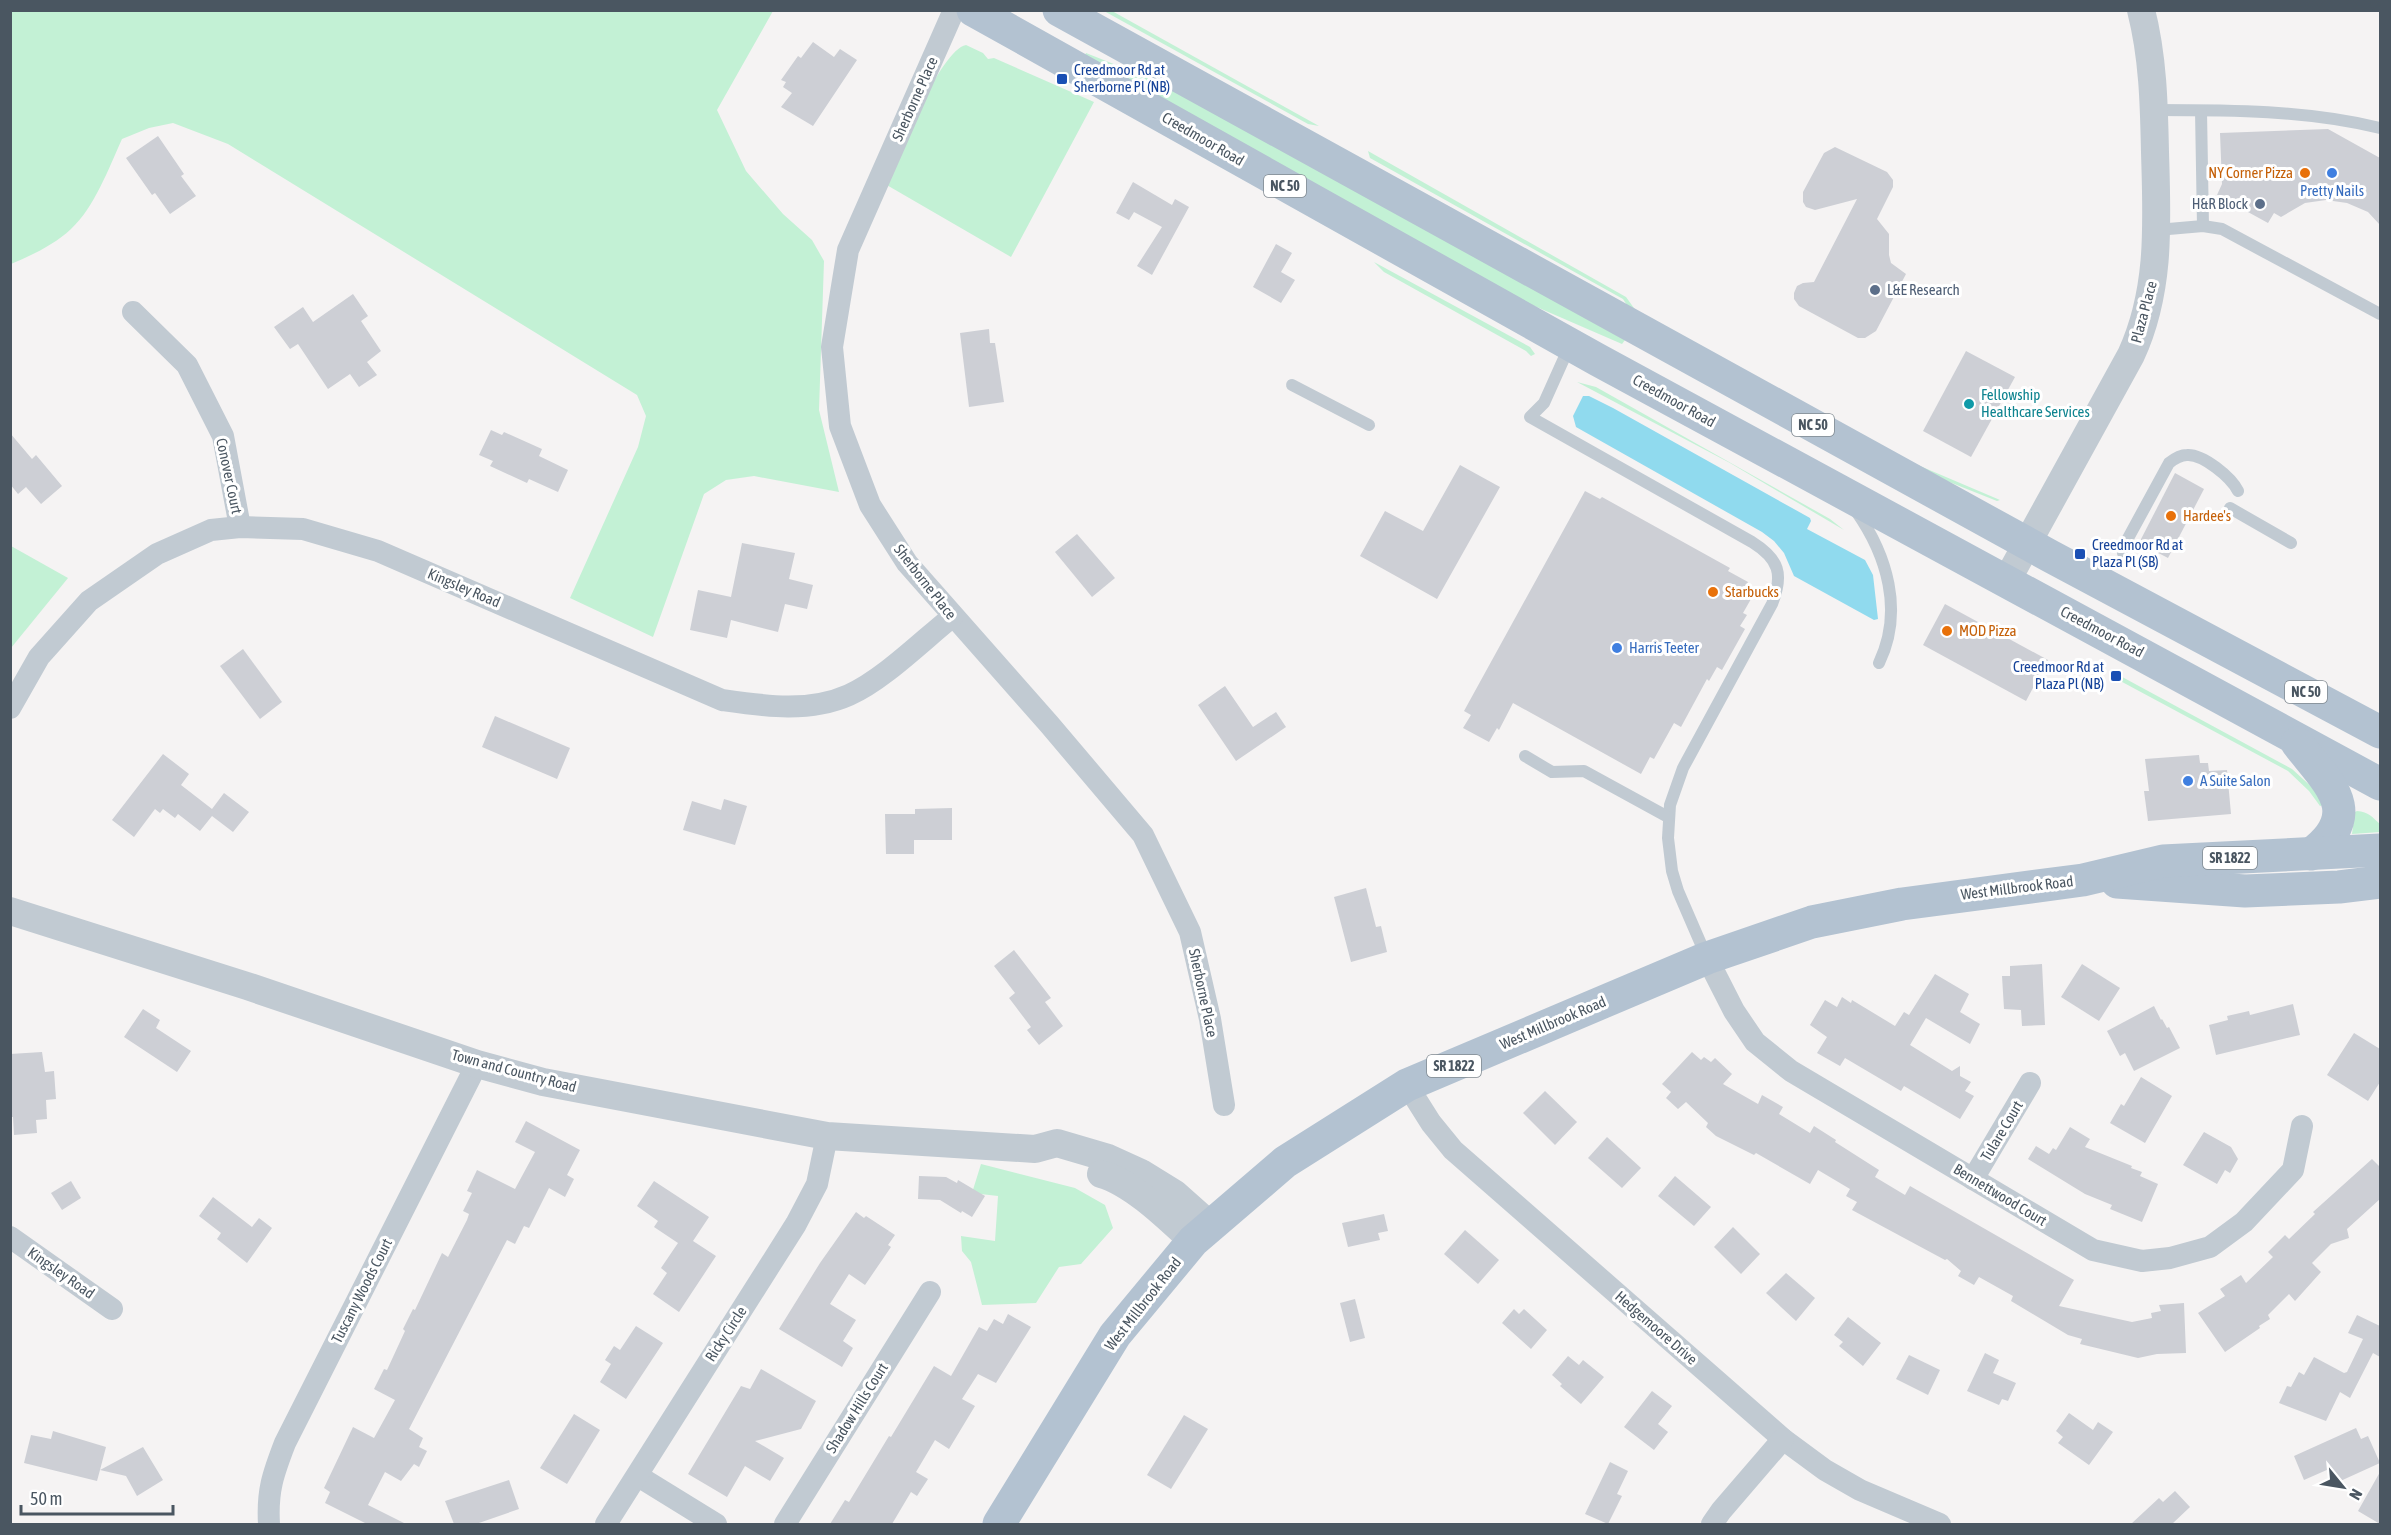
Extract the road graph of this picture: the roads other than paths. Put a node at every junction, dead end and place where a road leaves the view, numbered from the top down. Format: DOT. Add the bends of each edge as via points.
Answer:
graph roads {
  1 [pos="954,10"];
  2 [pos="973,10"];
  3 [pos="1059,10"];
  4 [pos="2141,10"];
  5 [pos="2154,110"];
  6 [pos="2201,111"];
  7 [pos="2380,128"];
  8 [pos="2203,226"];
  9 [pos="2157,230"];
  10 [pos="133,312"];
  11 [pos="2380,314"];
  12 [pos="1570,344"];
  13 [pos="1292,386"];
  14 [pos="1369,426"];
  15 [pos="1834,489"];
  16 [pos="2238,491"];
  17 [pos="2230,508"];
  18 [pos="240,527"];
  19 [pos="2291,543"];
  20 [pos="2028,544"];
  21 [pos="2123,553"];
  22 [pos="2006,582"];
  23 [pos="952,616"];
  24 [pos="1879,663"];
  25 [pos="10,708"];
  26 [pos="2380,732"];
  27 [pos="2291,735"];
  28 [pos="1525,756"];
  29 [pos="2380,784"];
  30 [pos="1668,817"];
  31 [pos="2380,850"];
  32 [pos="2311,854"];
  33 [pos="2083,880"];
  34 [pos="2380,882"];
  35 [pos="10,910"];
  36 [pos="1707,958"];
  37 [pos="477,1064"];
  38 [pos="2030,1083"];
  39 [pos="1407,1085"];
  40 [pos="1224,1105"];
  41 [pos="2302,1126"];
  42 [pos="827,1136"];
  43 [pos="1973,1179"];
  44 [pos="1202,1233"];
  45 [pos="10,1237"];
  46 [pos="930,1292"];
  47 [pos="112,1309"];
  48 [pos="1783,1439"];
  49 [pos="638,1476"];
  50 [pos="269,1524"];
  51 [pos="606,1524"];
  52 [pos="716,1524"];
  53 [pos="784,1524"];
  54 [pos="999,1524"];
  55 [pos="1712,1524"];
  56 [pos="1940,1524"];
  1 -- 23 [label="street, Sherborne Place" via="848,249 832,347 840,426 870,505 907,563"];
  2 -- 12 [label="main road, Creedmoor Road / NC 50"];
  3 -- 20 [label="main road, NC 50"];
  4 -- 5 [label="street, Plaza Place" via="2150,44"];
  5 -- 6 [label="lane"];
  5 -- 9 [label="street, Plaza Place"];
  6 -- 7 [label="lane" via="2300,115"];
  6 -- 8 [label="lane"];
  8 -- 9 [label="lane"];
  8 -- 11 [label="lane" via="2222,229"];
  9 -- 20 [label="street, Plaza Place" via="2151,294 2141,333"];
  10 -- 18 [label="street, Conover Court" via="187,365 223,436"];
  12 -- 15 [label="main road, Creedmoor Road / NC 50"];
  12 -- 30 [label="lane" via="1544,403 1530,417 1752,542 1774,560 1778,572 1773,600 1683,768"];
  13 -- 14 [label="lane"];
  15 -- 22 [label="main road, Creedmoor Road / NC 50"];
  15 -- 24 [label="lane" via="1863,521 1889,583 1890,626 1887,647"];
  16 -- 21 [label="lane" via="2226,475 2194,456 2175,458"];
  17 -- 19 [label="lane"];
  18 -- 23 [label="street, Kingsley Road" via="303,529 378,551 722,700 765,706 811,706 850,695 888,670"];
  18 -- 25 [label="street, Kingsley Road" via="211,530 157,554 89,601 39,657"];
  20 -- 22 [label="street, Plaza Place"];
  20 -- 26 [label="main road, NC 50"];
  22 -- 27 [label="main road, Creedmoor Road / NC 50"];
  23 -- 40 [label="street, Sherborne Place" via="1143,835 1190,932"];
  27 -- 29 [label="main road, Creedmoor Road / NC 50"];
  27 -- 32 [label="main road" via="2329,785 2340,809 2333,834"];
  28 -- 30 [label="lane" via="1552,772 1584,771"];
  30 -- 36 [label="lane" via="1672,871"];
  31 -- 32 [label="main road, West Millbrook Road / SR 1822"];
  32 -- 33 [label="main road, West Millbrook Road / SR 1822" via="2163,861"];
  33 -- 34 [label="main road, West Millbrook Road" via="2245,891"];
  33 -- 36 [label="main road, West Millbrook Road / SR 1822" via="1891,906 1812,922"];
  35 -- 37 [label="street, Town and Country Road"];
  36 -- 39 [label="main road, West Millbrook Road / SR 1822"];
  36 -- 43 [label="street, Bennettwood Court" via="1755,1042 1791,1071"];
  37 -- 42 [label="street, Town and Country Road" via="543,1082"];
  37 -- 50 [label="street, Tuscany Woods Court" via="285,1443 273,1472"];
  38 -- 43 [label="street, Tulare Court"];
  39 -- 44 [label="main road, West Millbrook Road / SR 1822" via="1285,1162"];
  39 -- 48 [label="street, Hedgemoore Drive" via="1453,1150"];
  41 -- 43 [label="street, Bennettwood Court" via="2293,1170 2244,1222 2210,1247 2170,1258 2142,1261 2093,1250"];
  42 -- 44 [label="street, Town and Country Road" via="1035,1149 1053,1162 1110,1177"];
  42 -- 49 [label="street, Ricky Circle" via="817,1184 796,1224"];
  44 -- 54 [label="main road, West Millbrook Road / SR 1822" via="1116,1335"];
  45 -- 47 [label="street, Kingsley Road"];
  46 -- 53 [label="street, Shadow Hills Court"];
  48 -- 55 [label="street"];
  48 -- 56 [label="street, Hedgemoore Drive" via="1860,1490"];
  49 -- 51 [label="street, Ricky Circle"];
  49 -- 52 [label="street"];
}
